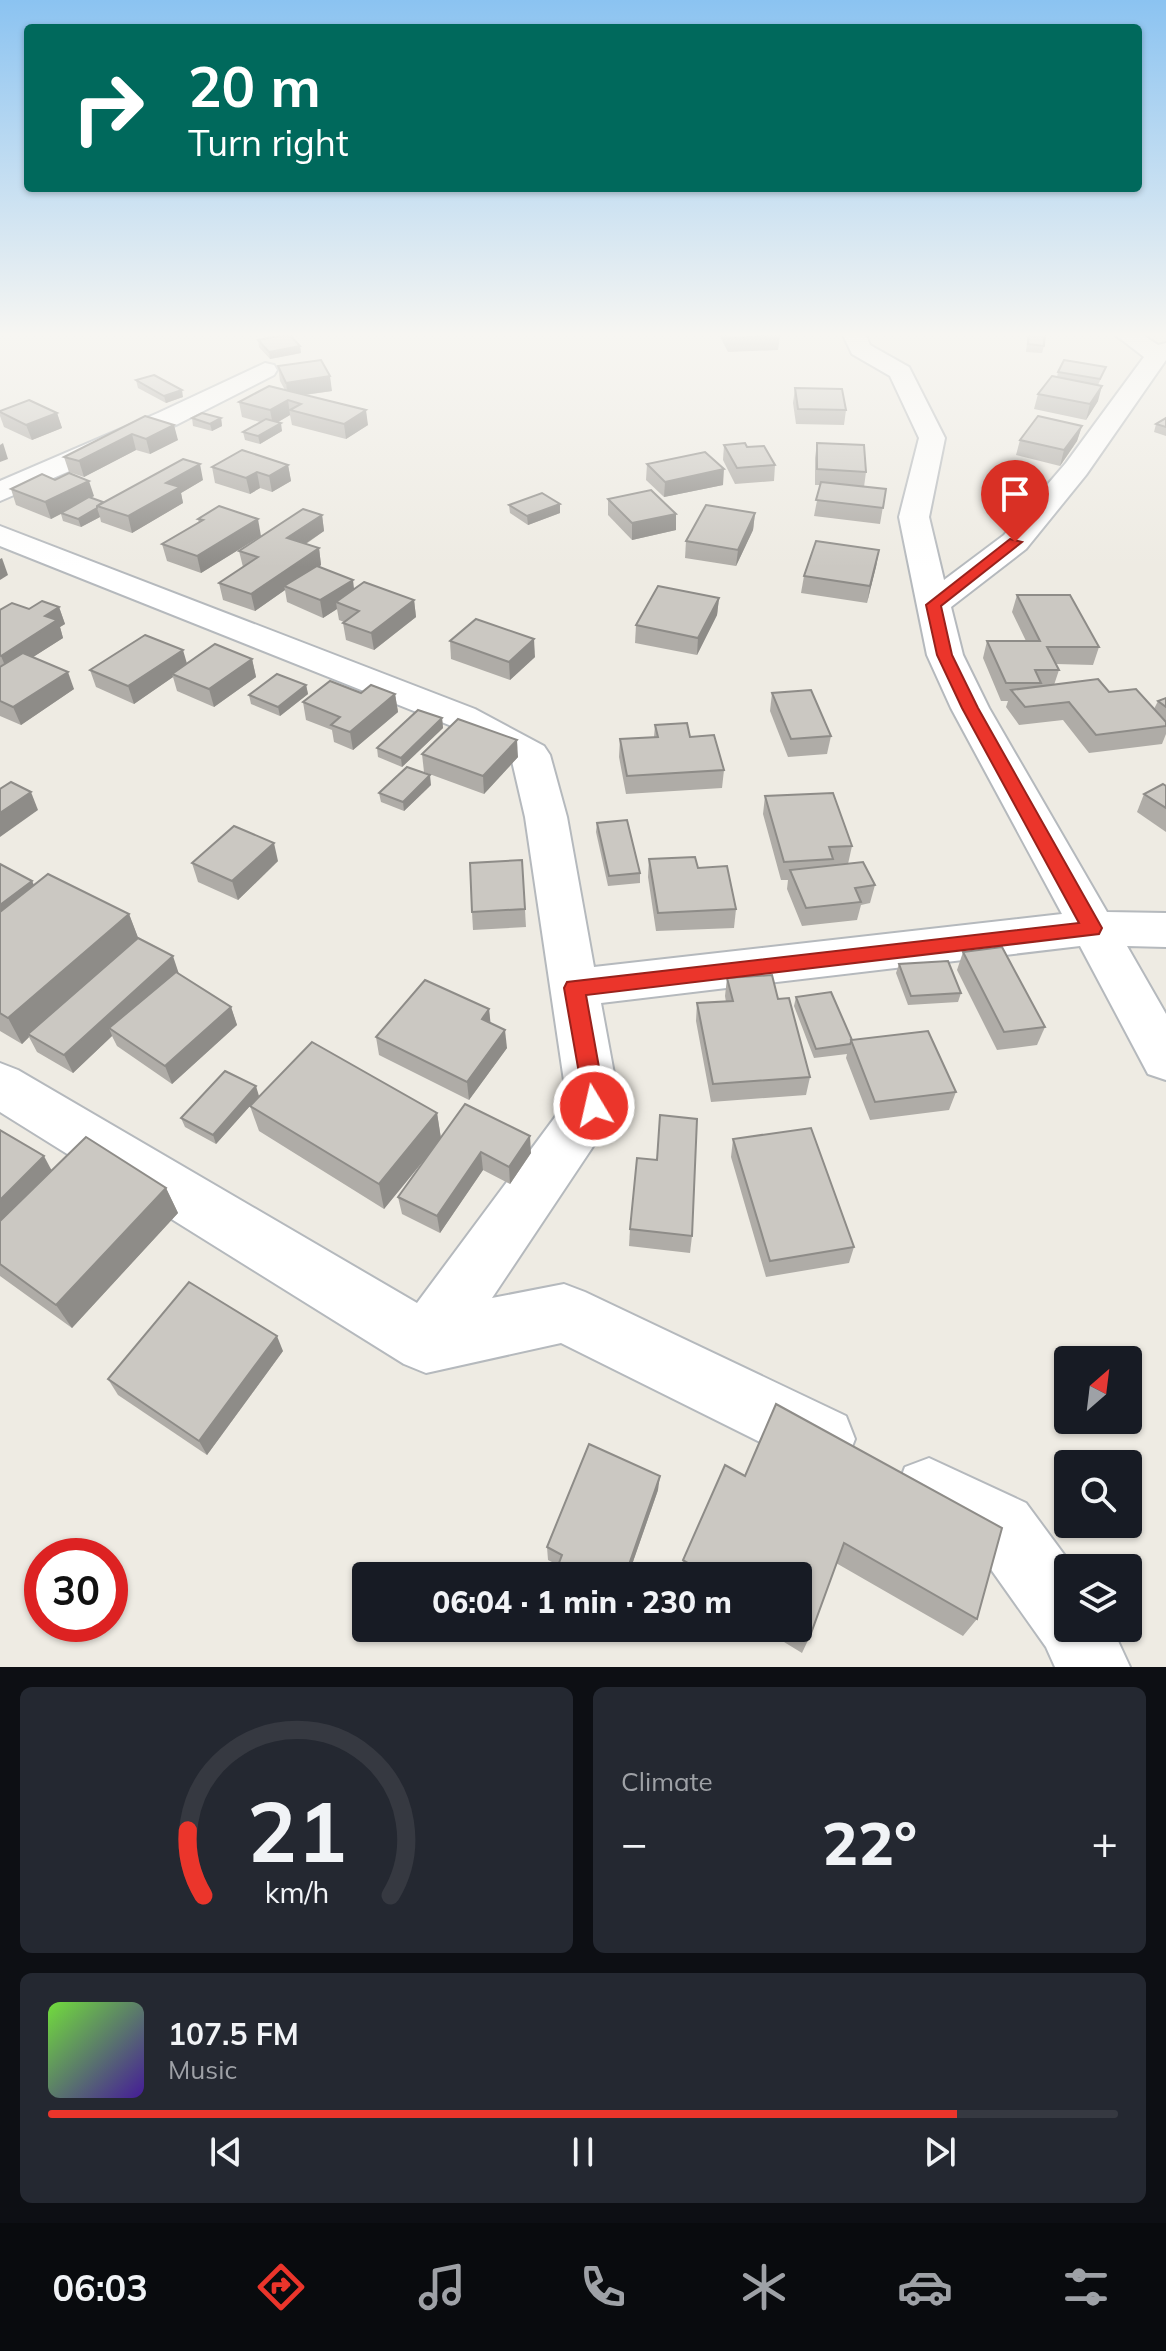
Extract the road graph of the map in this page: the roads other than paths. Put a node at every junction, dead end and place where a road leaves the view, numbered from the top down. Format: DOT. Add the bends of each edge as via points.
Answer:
graph roads {
  1 [pos="183,411"];
  2 [pos="919,411"];
  3 [pos="1119,411"];
  4 [pos="0,492"];
  5 [pos="0,535"];
  6 [pos="933,605"];
  7 [pos="1092,928"];
  8 [pos="1166,930"];
  9 [pos="575,988"];
  10 [pos="1166,1059"];
  11 [pos="0,1085"];
  12 [pos="426,1342"];
  13 [pos="1054,1600"];
  14 [pos="1081,1642"];
  15 [pos="1093,1667"];
  1 -- 4 [label="street"];
  2 -- 6 [label="street" via="932,438 914,517"];
  3 -- 6 [label="street" via="1015,542"];
  5 -- 9 [label="street" via="462,717 530,755"];
  6 -- 7 [label="street" via="945,655 970,708"];
  7 -- 8 [label="street"];
  7 -- 9 [label="street"];
  7 -- 10 [label="street"];
  9 -- 12 [label="street" via="594,1106"];
  11 -- 12 [label="street"];
  12 -- 13 [label="street" via="564,1313 1002,1527"];
  14 -- 15 [label="street"];
}
